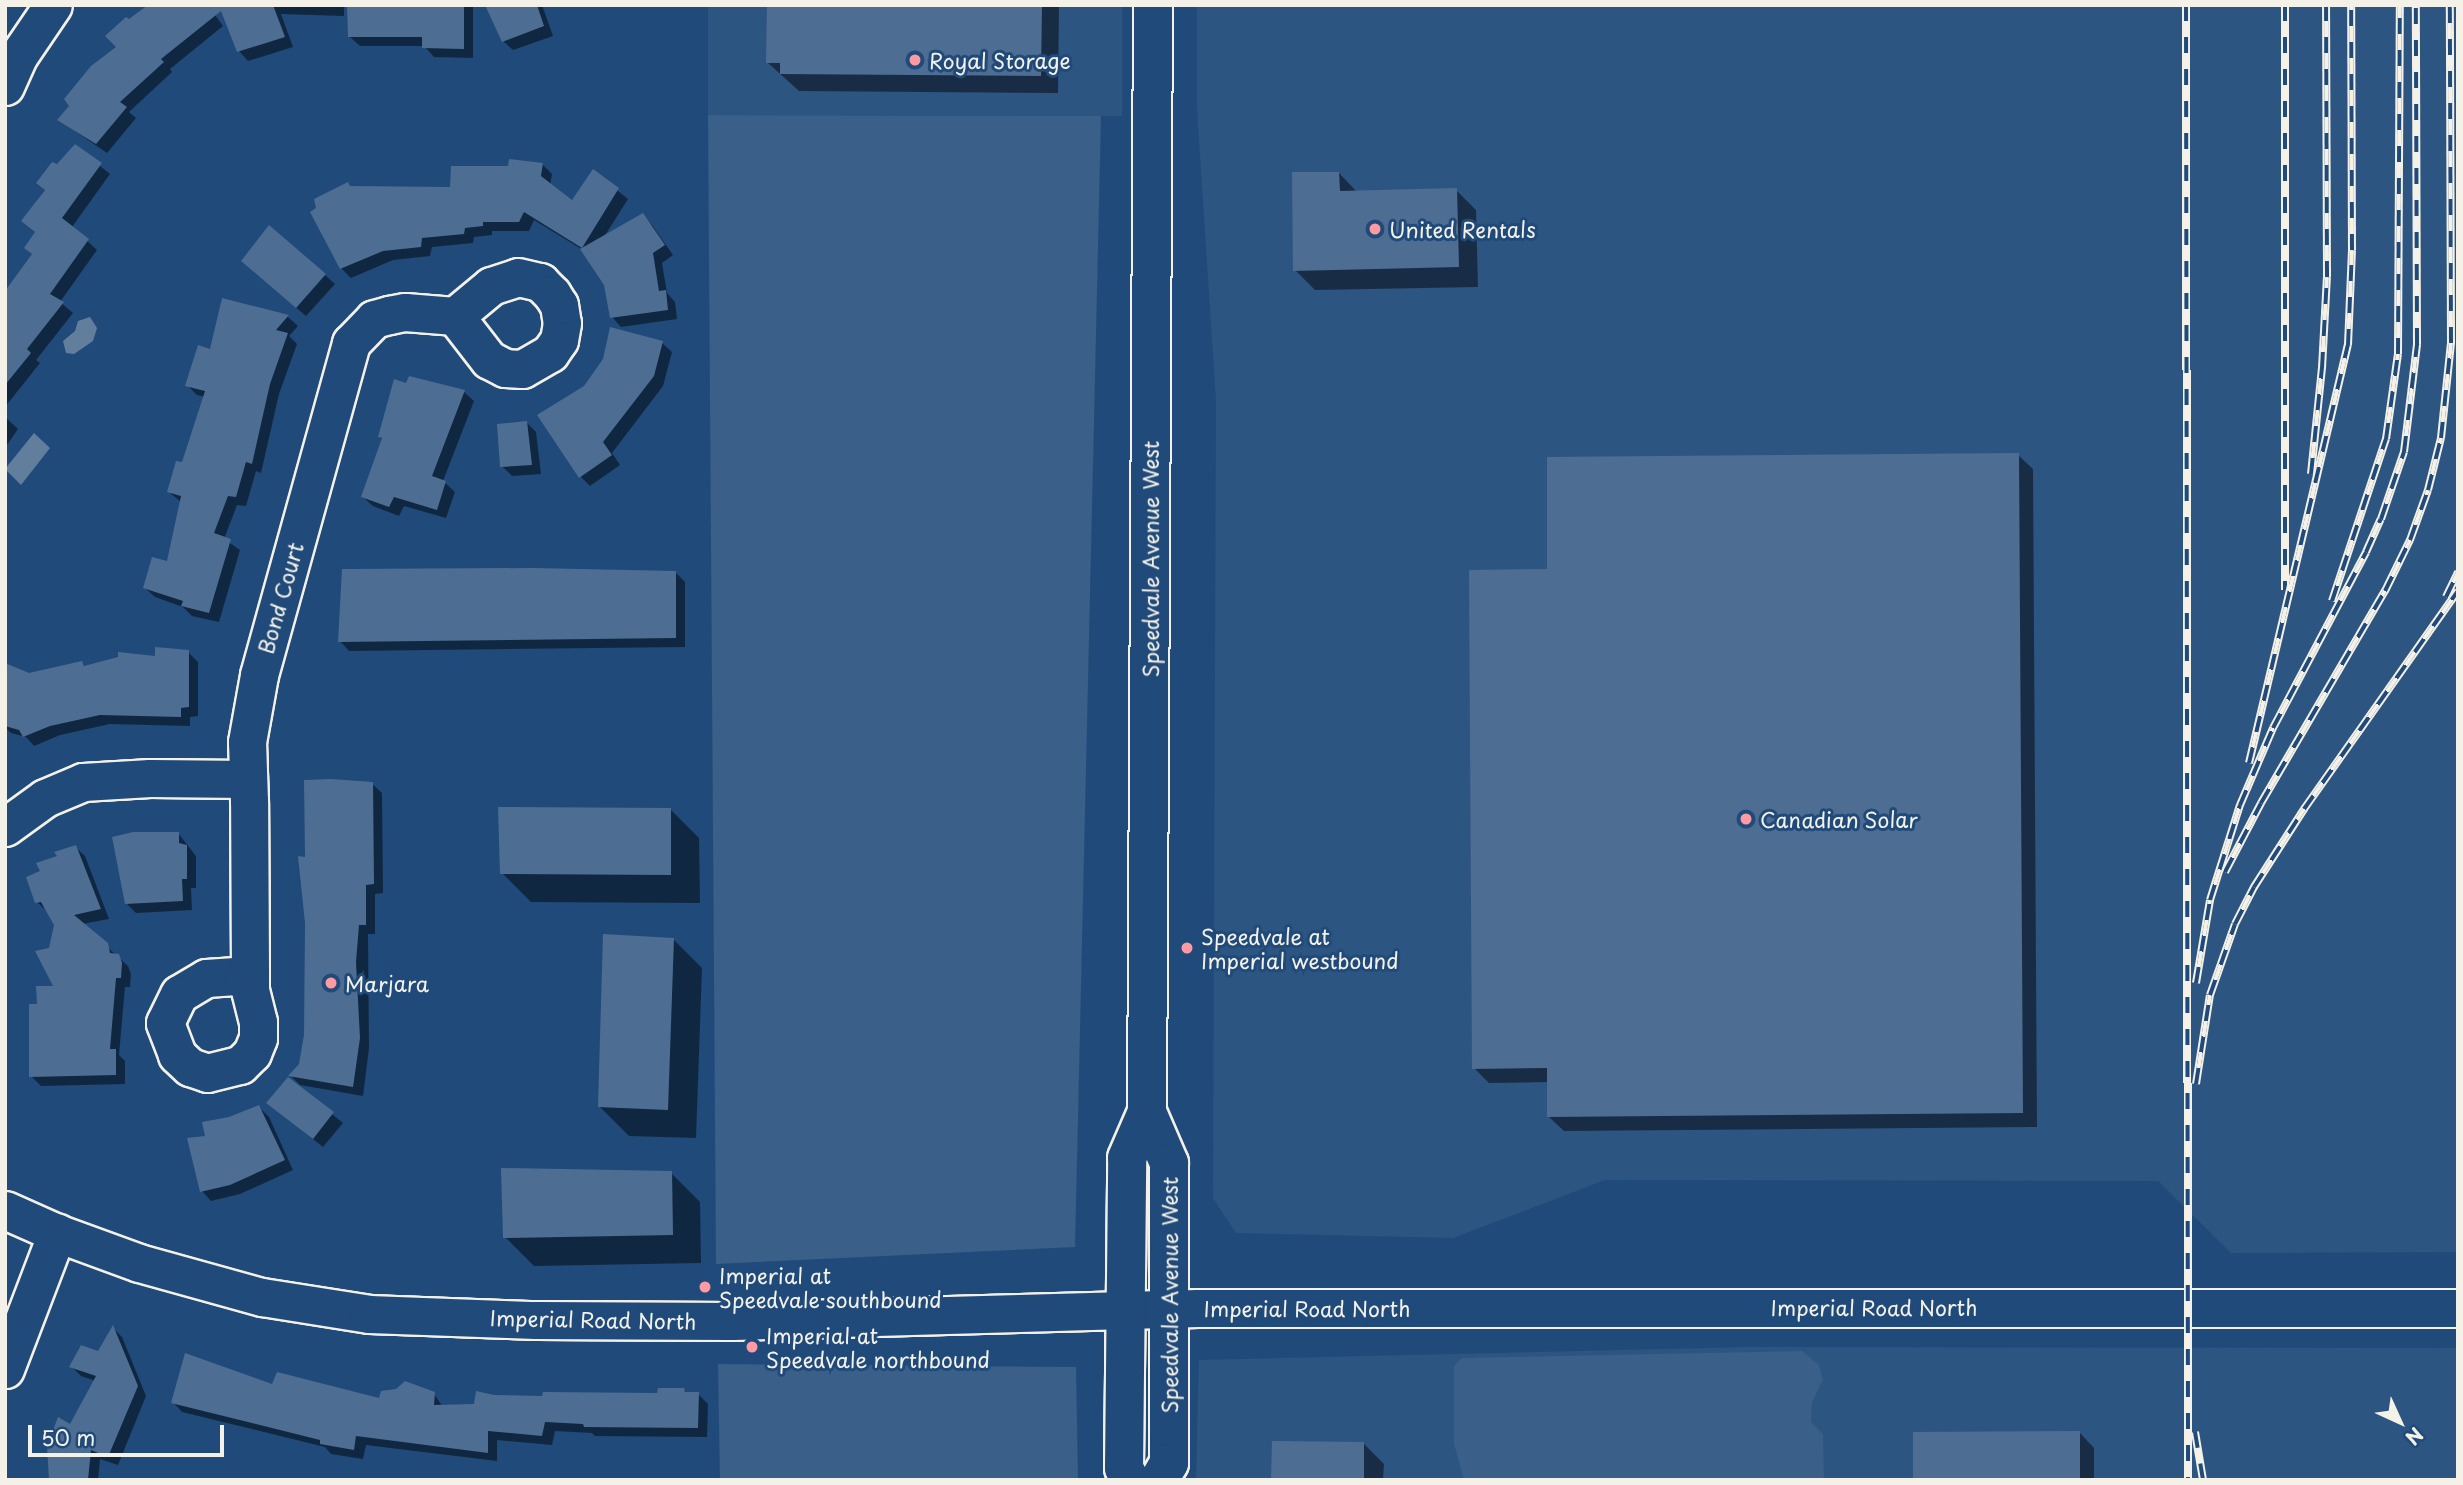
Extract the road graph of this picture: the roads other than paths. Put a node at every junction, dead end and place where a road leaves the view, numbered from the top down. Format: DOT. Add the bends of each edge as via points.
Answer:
graph roads {
  1 [pos="53,5"];
  2 [pos="1153,5"];
  3 [pos="5,86"];
  4 [pos="456,316"];
  5 [pos="248,779"];
  6 [pos="5,827"];
  7 [pos="250,975"];
  8 [pos="1147,1112"];
  9 [pos="5,1210"];
  10 [pos="57,1233"];
  11 [pos="2458,1308"];
  12 [pos="1170,1309"];
  13 [pos="1125,1310"];
  14 [pos="5,1369"];
  15 [pos="1130,1480"];
  16 [pos="1159,1480"];
  1 -- 3 [label="street" via="19,55"];
  2 -- 8 [label="main road, Speedvale Avenue West"];
  4 -- 5 [label="street, Bond Court" via="389,315 374,319 351,342 257,680 247,742"];
  5 -- 6 [label="street" via="83,782 45,798"];
  5 -- 7 [label="street, Bond Court"];
  8 -- 12 [label="main road, Speedvale Avenue West" via="1169,1163"];
  8 -- 13 [label="main road, Speedvale Avenue West" via="1127,1158"];
  9 -- 10 [label="street, Imperial Road North"];
  10 -- 13 [label="street, Imperial Road North" via="139,1263 262,1297 369,1314 731,1321"];
  10 -- 14 [label="street"];
  11 -- 12 [label="street, Imperial Road North"];
  12 -- 13 [label="street, Imperial Road North"];
  12 -- 16 [label="main road, Speedvale Avenue West" via="1169,1464"];
  13 -- 15 [label="main road, Speedvale Avenue West" via="1124,1468"];
}
